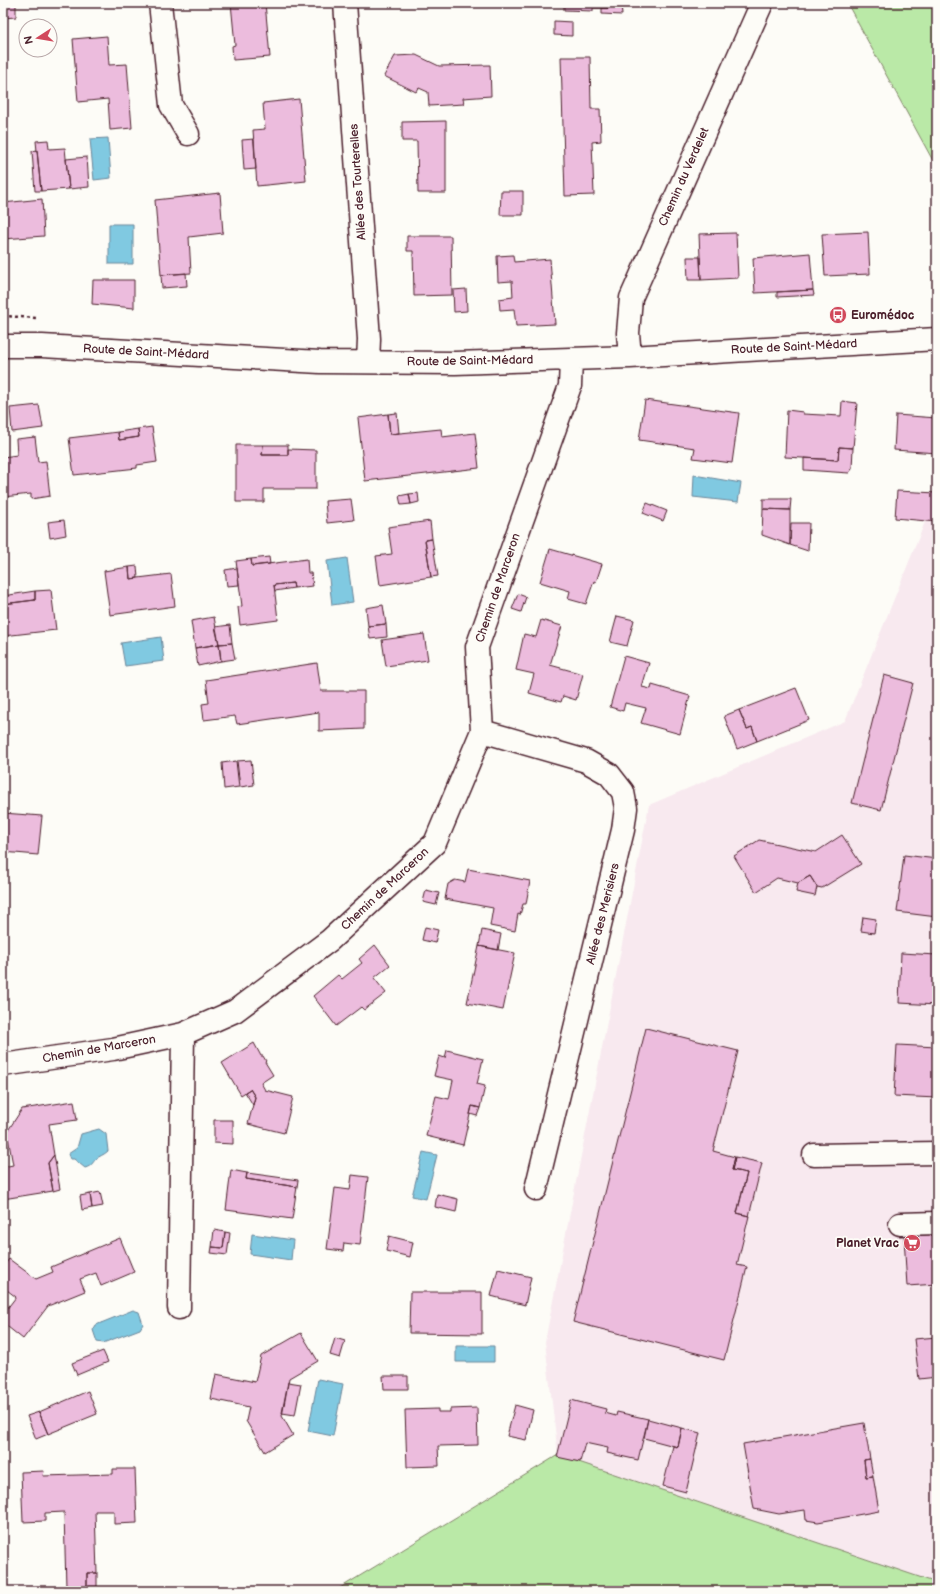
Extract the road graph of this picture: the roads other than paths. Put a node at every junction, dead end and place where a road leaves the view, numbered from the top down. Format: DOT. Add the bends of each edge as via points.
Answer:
graph roads {
  1 [pos="160,3"];
  2 [pos="346,3"];
  3 [pos="762,3"];
  4 [pos="188,134"];
  5 [pos="937,339"];
  6 [pos="3,346"];
  7 [pos="630,356"];
  8 [pos="571,359"];
  9 [pos="368,362"];
  10 [pos="482,731"];
  11 [pos="183,1034"];
  12 [pos="3,1065"];
  13 [pos="937,1153"];
  14 [pos="814,1155"];
  15 [pos="536,1188"];
  16 [pos="937,1223"];
  17 [pos="900,1224"];
  18 [pos="179,1308"];
  1 -- 4 [label="street" via="172,106"];
  2 -- 9 [label="street, Allée des Tourterelles" via="369,339"];
  3 -- 7 [label="street, Chemin du Verdelet" via="631,298 628,333"];
  5 -- 7 [label="street, Route de Saint-Médard"];
  6 -- 9 [label="street, Route de Saint-Médard" via="320,362"];
  7 -- 8 [label="street, Route de Saint-Médard"];
  8 -- 9 [label="street, Route de Saint-Médard" via="462,363"];
  8 -- 10 [label="street, Chemin de Marceron" via="570,386 477,647"];
  10 -- 11 [label="street, Chemin de Marceron" via="436,843 330,940 235,1011"];
  10 -- 15 [label="street, Allée des Merisiers" via="586,761 608,774 623,792 626,808 623,830"];
  11 -- 12 [label="street, Chemin de Marceron" via="113,1049"];
  11 -- 18 [label="street"];
  13 -- 14 [label="street"];
  16 -- 17 [label="street"];
}
